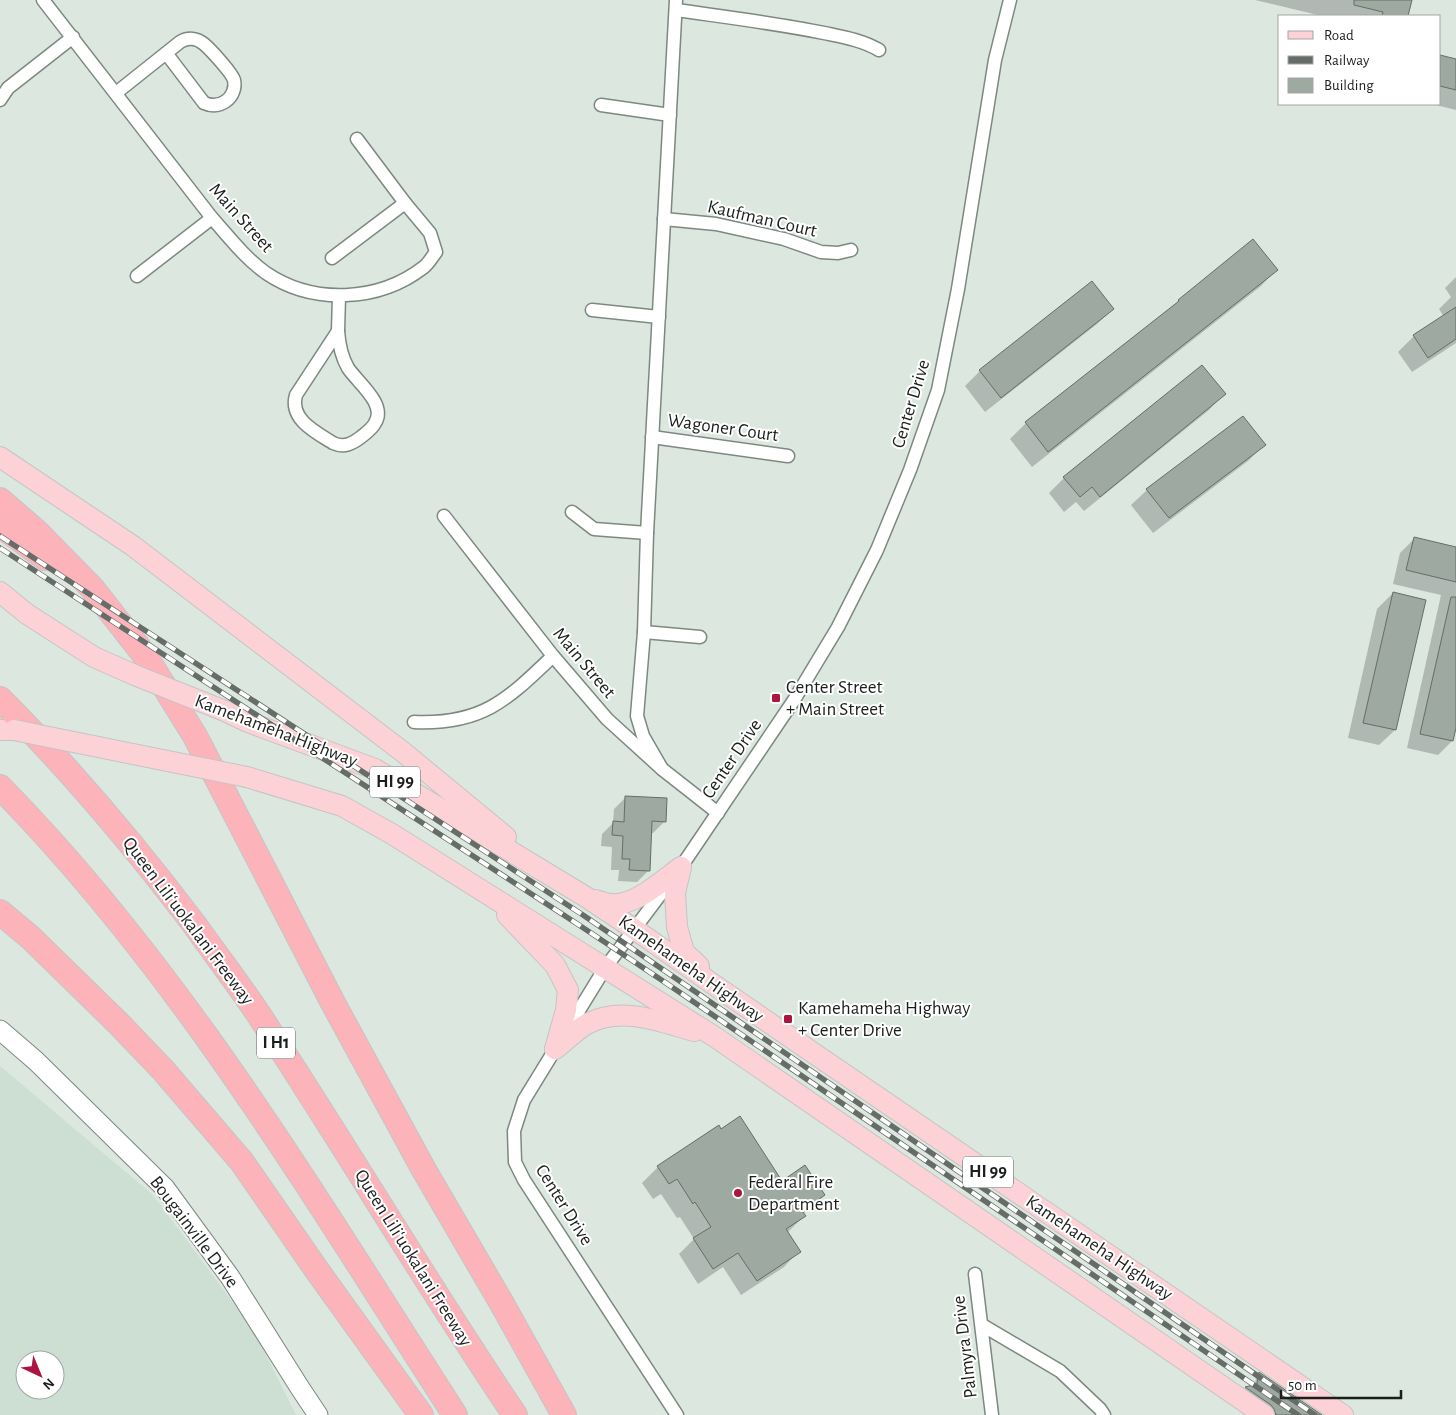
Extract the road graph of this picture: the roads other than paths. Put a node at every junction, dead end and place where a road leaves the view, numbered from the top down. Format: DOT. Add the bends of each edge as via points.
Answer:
graph roads {
  1 [pos="43,0"];
  2 [pos="1010,0"];
  3 [pos="676,5"];
  4 [pos="73,38"];
  5 [pos="879,50"];
  6 [pos="166,54"];
  7 [pos="4,90"];
  8 [pos="116,93"];
  9 [pos="0,100"];
  10 [pos="601,106"];
  11 [pos="670,115"];
  12 [pos="356,139"];
  13 [pos="404,203"];
  14 [pos="212,218"];
  15 [pos="664,219"];
  16 [pos="851,250"];
  17 [pos="332,258"];
  18 [pos="138,276"];
  19 [pos="339,296"];
  20 [pos="592,310"];
  21 [pos="659,317"];
  22 [pos="338,332"];
  23 [pos="652,437"];
  24 [pos="788,456"];
  25 [pos="0,457"];
  26 [pos="0,500"];
  27 [pos="572,512"];
  28 [pos="444,516"];
  29 [pos="0,525"];
  30 [pos="647,533"];
  31 [pos="0,592"];
  32 [pos="644,632"];
  33 [pos="700,637"];
  34 [pos="553,656"];
  35 [pos="146,658"];
  36 [pos="0,699"];
  37 [pos="414,722"];
  38 [pos="4,729"];
  39 [pos="662,769"];
  40 [pos="0,787"];
  41 [pos="718,812"];
  42 [pos="681,866"];
  43 [pos="554,876"];
  44 [pos="488,895"];
  45 [pos="586,897"];
  46 [pos="0,912"];
  47 [pos="0,920"];
  48 [pos="634,929"];
  49 [pos="605,968"];
  50 [pos="78,984"];
  51 [pos="733,998"];
  52 [pos="0,1030"];
  53 [pos="715,1037"];
  54 [pos="556,1049"];
  55 [pos="975,1274"];
  56 [pos="982,1325"];
  57 [pos="318,1415"];
  58 [pos="421,1415"];
  59 [pos="455,1415"];
  60 [pos="514,1415"];
  61 [pos="564,1415"];
  62 [pos="677,1415"];
  63 [pos="992,1415"];
  64 [pos="1104,1415"];
  65 [pos="1264,1415"];
  66 [pos="1343,1415"];
  1 -- 4 [label="street, Main Street"];
  2 -- 41 [label="street, Center Drive" via="995,60 958,289 938,390 910,470 877,550 838,627 794,700"];
  3 -- 5 [label="street" via="853,40"];
  3 -- 11 [label="street"];
  4 -- 7 [label="street"];
  4 -- 8 [label="street, Main Street"];
  6 -- 6 [label="street" via="185,40 202,42 234,78 231,96 219,105 204,103"];
  6 -- 8 [label="street"];
  7 -- 9 [label="street"];
  8 -- 14 [label="street, Main Street"];
  10 -- 11 [label="street"];
  11 -- 15 [label="street"];
  12 -- 13 [label="street, Main Street"];
  13 -- 17 [label="street"];
  13 -- 19 [label="street, Main Street" via="430,233 436,252 426,266 390,287"];
  14 -- 18 [label="street"];
  14 -- 19 [label="street, Main Street" via="238,249 265,272 284,283 315,293"];
  15 -- 16 [label="street, Kaufman Court" via="726,226 784,239 821,252"];
  15 -- 21 [label="street"];
  19 -- 22 [label="street"];
  20 -- 21 [label="street"];
  21 -- 23 [label="street"];
  22 -- 22 [label="street" via="294,402 302,421 333,443 345,445 372,428 378,410 375,401 348,368 340,352"];
  23 -- 24 [label="street, Wagoner Court"];
  23 -- 30 [label="street"];
  25 -- 43 [label="main road" via="133,546 403,752"];
  26 -- 35 [label="highway" via="92,588"];
  27 -- 30 [label="street" via="594,529"];
  28 -- 34 [label="street, Main Street"];
  29 -- 35 [label="highway" via="48,560 96,613"];
  30 -- 32 [label="street"];
  31 -- 43 [label="main road, Kamehameha Highway / HI 99, bridge" via="27,614 94,657 248,722 375,769"];
  32 -- 33 [label="street"];
  32 -- 39 [label="street" via="637,716 643,736"];
  34 -- 37 [label="street" via="518,689 487,710 451,721"];
  34 -- 39 [label="street, Main Street" via="607,719"];
  35 -- 61 [label="highway" via="195,736 338,1012"];
  36 -- 60 [label="highway, Queen Liliʻuokalani Freeway / I H1" via="99,805 154,871 219,958"];
  38 -- 44 [label="main road, HI 99, bridge" via="247,777 342,806"];
  39 -- 41 [label="street, Main Street"];
  40 -- 59 [label="highway" via="96,892 213,1046"];
  41 -- 42 [label="street, Center Drive"];
  42 -- 45 [label="main road" via="632,901 612,905"];
  42 -- 48 [label="street, Center Drive"];
  42 -- 51 [label="main road" via="675,893 677,927 684,952"];
  43 -- 45 [label="main road, Kamehameha Highway / HI 99"];
  44 -- 49 [label="main road, HI 99"];
  44 -- 54 [label="main road" via="555,965 568,990"];
  45 -- 48 [label="main road, Kamehameha Highway / HI 99"];
  46 -- 50 [label="highway"];
  47 -- 50 [label="highway"];
  48 -- 49 [label="street, Center Drive"];
  48 -- 51 [label="main road, Kamehameha Highway / HI 99"];
  49 -- 53 [label="main road, HI 99"];
  49 -- 54 [label="street, Center Drive"];
  50 -- 58 [label="highway" via="163,1070 242,1162"];
  51 -- 66 [label="main road, Kamehameha Highway / HI 99"];
  52 -- 57 [label="street, Bougainville Drive" via="36,1061 165,1188 230,1277"];
  53 -- 54 [label="main road" via="642,1016 612,1016 588,1023"];
  53 -- 65 [label="main road, HI 99"];
  54 -- 62 [label="street, Center Drive" via="524,1100 514,1131 515,1162"];
  55 -- 56 [label="street, Palmyra Drive"];
  56 -- 63 [label="street, Palmyra Drive"];
  56 -- 64 [label="street" via="1060,1371"];
}
